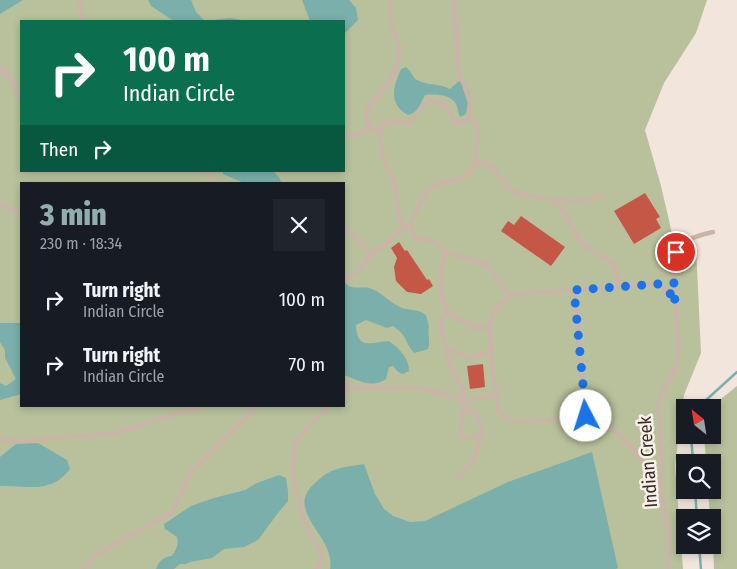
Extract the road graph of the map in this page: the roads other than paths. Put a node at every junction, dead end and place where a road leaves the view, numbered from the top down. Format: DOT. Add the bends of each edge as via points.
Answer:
graph roads {
  1 [pos="80,0"];
  2 [pos="389,0"];
  3 [pos="454,0"];
  4 [pos="83,20"];
  5 [pos="0,68"];
  6 [pos="20,98"];
  7 [pos="468,118"];
  8 [pos="370,125"];
  9 [pos="381,128"];
  10 [pos="345,133"];
  11 [pos="475,166"];
  12 [pos="206,172"];
  13 [pos="218,182"];
  14 [pos="603,195"];
  15 [pos="550,200"];
  16 [pos="0,205"];
  17 [pos="20,212"];
  18 [pos="410,225"];
  19 [pos="405,228"];
  20 [pos="345,229"];
  21 [pos="713,232"];
  22 [pos="447,252"];
  23 [pos="372,254"];
  24 [pos="345,280"];
  25 [pos="619,286"];
  26 [pos="574,290"];
  27 [pos="511,297"];
  28 [pos="675,304"];
  29 [pos="447,312"];
  30 [pos="491,328"];
  31 [pos="445,346"];
  32 [pos="492,352"];
  33 [pos="345,384"];
  34 [pos="350,387"];
  35 [pos="345,392"];
  36 [pos="495,395"];
  37 [pos="465,401"];
  38 [pos="201,407"];
  39 [pos="256,407"];
  40 [pos="328,407"];
  41 [pos="464,407"];
  42 [pos="586,416"];
  43 [pos="480,434"];
  44 [pos="0,440"];
  45 [pos="460,479"];
  46 [pos="661,491"];
  47 [pos="83,569"];
  48 [pos="316,569"];
  49 [pos="669,569"];
  1 -- 4 [label="lane"];
  2 -- 8 [label="lane" via="390,24 398,40 398,56 391,78 367,109 366,119"];
  3 -- 7 [label="lane" via="460,79 470,104"];
  5 -- 6 [label="lane" via="11,79"];
  7 -- 9 [label="lane" via="463,123 454,122 440,102 430,100 411,122 389,120"];
  7 -- 11 [label="lane" via="477,123"];
  8 -- 9 [label="lane" via="374,131"];
  8 -- 10 [label="lane" via="362,134"];
  9 -- 19 [label="lane" via="383,160 396,187 398,216"];
  11 -- 15 [label="lane" via="487,163 514,192"];
  11 -- 18 [label="lane" via="463,178 433,187 423,198"];
  12 -- 13 [label="lane"];
  14 -- 15 [label="lane"];
  15 -- 25 [label="lane" via="558,205 574,234 585,246 612,264"];
  16 -- 17 [label="lane"];
  18 -- 19 [label="lane"];
  18 -- 22 [label="lane" via="415,238 432,240"];
  19 -- 23 [label="lane"];
  20 -- 23 [label="lane"];
  21 -- 28 [label="lane, Indian Creek" via="684,242 676,252 673,265"];
  22 -- 27 [label="lane" via="483,263"];
  22 -- 29 [label="lane" via="440,271 441,298"];
  23 -- 24 [label="lane" via="356,274"];
  25 -- 26 [label="lane"];
  25 -- 28 [label="lane" via="658,284 669,291"];
  26 -- 27 [label="lane"];
  26 -- 42 [label="lane"];
  27 -- 30 [label="lane" via="496,309 490,321"];
  28 -- 46 [label="lane, Indian Creek" via="678,362 658,403"];
  29 -- 30 [label="lane" via="475,328"];
  29 -- 31 [label="lane" via="441,320"];
  30 -- 32 [label="lane"];
  31 -- 32 [label="lane" via="467,358"];
  31 -- 37 [label="lane"];
  32 -- 36 [label="lane"];
  33 -- 34 [label="lane"];
  34 -- 35 [label="lane"];
  34 -- 37 [label="lane" via="418,388"];
  36 -- 37 [label="lane"];
  36 -- 42 [label="lane" via="500,412 507,420 518,422"];
  37 -- 41 [label="lane"];
  38 -- 44 [label="lane" via="116,433"];
  39 -- 47 [label="lane" via="191,472 173,512 97,554"];
  40 -- 48 [label="lane" via="295,442 293,476 306,527 320,550 322,561"];
  41 -- 43 [label="lane" via="476,413 481,424"];
  41 -- 43 [label="lane" via="461,437"];
  42 -- 46 [label="lane" via="607,425 622,437"];
  43 -- 45 [label="lane" via="479,452 472,465 458,476"];
  46 -- 49 [label="lane, Indian Creek" via="668,527"];
}
